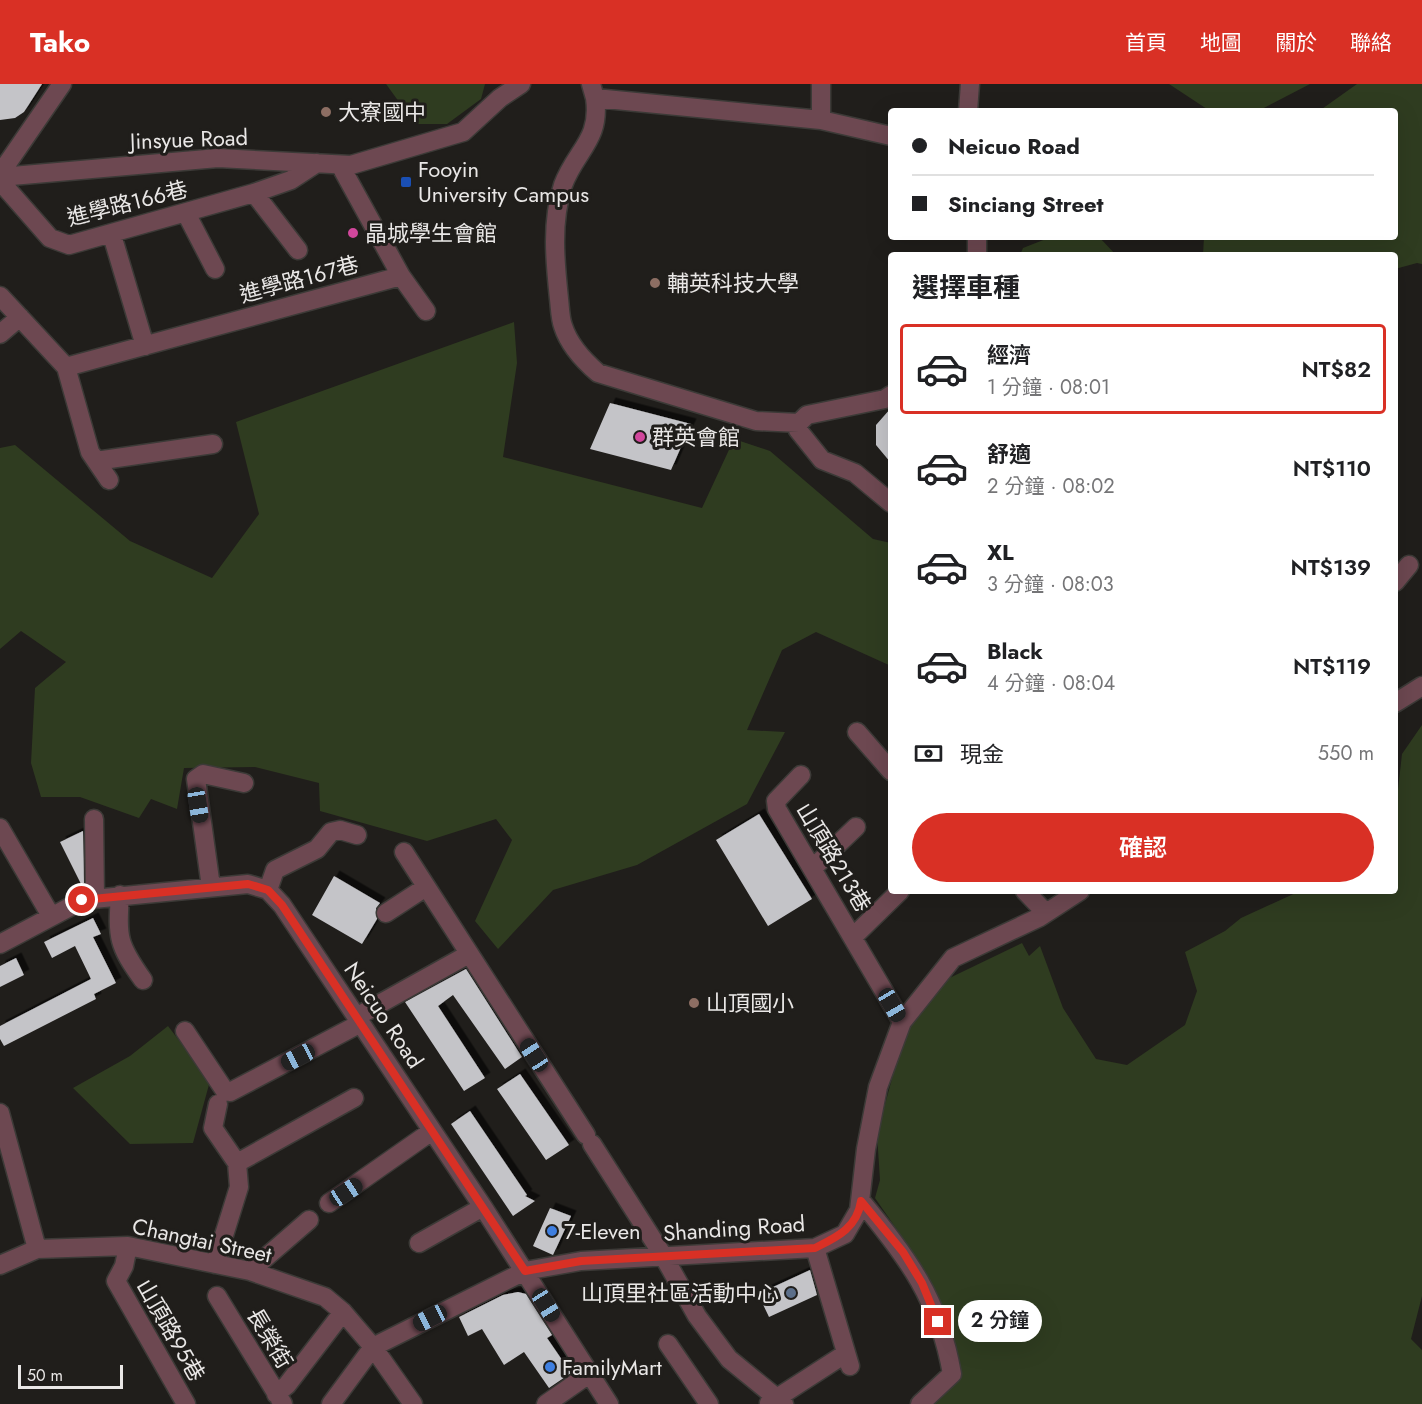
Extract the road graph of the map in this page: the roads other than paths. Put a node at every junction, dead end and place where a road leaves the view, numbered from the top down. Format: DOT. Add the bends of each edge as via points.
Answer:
graph roads {
  1 [pos="62,84"];
  2 [pos="521,84"];
  3 [pos="821,84"];
  4 [pos="970,84"];
  5 [pos="593,91"];
  6 [pos="968,108"];
  7 [pos="821,120"];
  8 [pos="888,135"];
  9 [pos="317,163"];
  10 [pos="340,165"];
  11 [pos="0,177"];
  12 [pos="254,193"];
  13 [pos="186,213"];
  14 [pos="112,234"];
  15 [pos="298,250"];
  16 [pos="215,269"];
  17 [pos="401,276"];
  18 [pos="0,296"];
  19 [pos="426,311"];
  20 [pos="20,317"];
  21 [pos="0,334"];
  22 [pos="146,346"];
  23 [pos="66,368"];
  24 [pos="888,397"];
  25 [pos="799,423"];
  26 [pos="213,444"];
  27 [pos="96,461"];
  28 [pos="108,480"];
  29 [pos="888,500"];
  30 [pos="1409,565"];
  31 [pos="1398,578"];
  32 [pos="1422,686"];
  33 [pos="1398,701"];
  34 [pos="857,732"];
  35 [pos="888,768"];
  36 [pos="801,775"];
  37 [pos="244,783"];
  38 [pos="94,819"];
  39 [pos="856,827"];
  40 [pos="0,828"];
  41 [pos="357,834"];
  42 [pos="404,852"];
  43 [pos="813,868"];
  44 [pos="211,887"];
  45 [pos="426,887"];
  46 [pos="268,890"];
  47 [pos="897,894"];
  48 [pos="1028,894"];
  49 [pos="1047,894"];
  50 [pos="1075,894"];
  51 [pos="120,896"];
  52 [pos="95,898"];
  53 [pos="1045,912"];
  54 [pos="386,913"];
  55 [pos="51,916"];
  56 [pos="854,936"];
  57 [pos="0,944"];
  58 [pos="469,954"];
  59 [pos="143,980"];
  60 [pos="358,1020"];
  61 [pos="902,1022"];
  62 [pos="185,1030"];
  63 [pos="224,1098"];
  64 [pos="354,1098"];
  65 [pos="0,1113"];
  66 [pos="432,1131"];
  67 [pos="237,1162"];
  68 [pos="861,1201"];
  69 [pos="329,1203"];
  70 [pos="483,1208"];
  71 [pos="309,1220"];
  72 [pos="419,1243"];
  73 [pos="128,1246"];
  74 [pos="815,1248"];
  75 [pos="37,1249"];
  76 [pos="664,1257"];
  77 [pos="215,1264"];
  78 [pos="0,1265"];
  79 [pos="249,1270"];
  80 [pos="525,1271"];
  81 [pos="217,1296"];
  82 [pos="343,1312"];
  83 [pos="668,1344"];
  84 [pos="373,1347"];
  85 [pos="589,1374"];
  86 [pos="279,1399"];
  87 [pos="776,1402"];
  88 [pos="186,1404"];
  89 [pos="331,1404"];
  90 [pos="414,1404"];
  91 [pos="546,1404"];
  92 [pos="609,1404"];
  93 [pos="709,1404"];
  94 [pos="920,1404"];
  1 -- 11 [label="street"];
  2 -- 10 [label="street, Jinsyue Road" via="464,132"];
  3 -- 7 [label="street"];
  4 -- 6 [label="street"];
  5 -- 7 [label="street"];
  5 -- 25 [label="street" via="598,118 564,184 556,217 554,256 562,326 582,360 598,373 756,421"];
  7 -- 8 [label="street"];
  9 -- 10 [label="street, Jinsyue Road"];
  9 -- 11 [label="street, Jinsyue Road" via="218,158"];
  9 -- 12 [label="street, 進學路166巷" via="291,180"];
  10 -- 17 [label="street"];
  11 -- 14 [label="street, 進學路166巷" via="50,238 79,244"];
  12 -- 13 [label="street, 進學路166巷"];
  12 -- 15 [label="street"];
  13 -- 14 [label="street, 進學路166巷"];
  13 -- 16 [label="street"];
  14 -- 22 [label="street"];
  17 -- 19 [label="street"];
  17 -- 22 [label="street, 進學路167巷"];
  18 -- 20 [label="street"];
  20 -- 21 [label="street"];
  20 -- 23 [label="street"];
  22 -- 23 [label="street"];
  23 -- 27 [label="street"];
  24 -- 25 [label="street" via="807,415"];
  25 -- 29 [label="street" via="798,430 822,460 855,473"];
  26 -- 27 [label="street"];
  27 -- 28 [label="street"];
  30 -- 31 [label="street"];
  32 -- 33 [label="street"];
  34 -- 35 [label="street"];
  36 -- 43 [label="street, 山頂路213巷" via="775,803"];
  37 -- 44 [label="street" via="203,774 196,779"];
  38 -- 52 [label="street"];
  39 -- 43 [label="street"];
  40 -- 55 [label="street"];
  41 -- 46 [label="street" via="331,832 317,849 275,870"];
  42 -- 45 [label="street"];
  43 -- 56 [label="street, 山頂路213巷"];
  44 -- 46 [label="street" via="248,884"];
  44 -- 51 [label="street"];
  45 -- 54 [label="street"];
  45 -- 58 [label="street"];
  46 -- 60 [label="street, Neicuo Road"];
  47 -- 56 [label="street, 山頂路213巷"];
  48 -- 53 [label="street"];
  49 -- 53 [label="street"];
  50 -- 53 [label="street, Shanding Road"];
  51 -- 52 [label="street"];
  51 -- 59 [label="street" via="119,937 124,954"];
  52 -- 55 [label="street" via="82,900"];
  53 -- 61 [label="street, Shanding Road" via="953,958"];
  55 -- 57 [label="street"];
  56 -- 61 [label="street, 山頂路213巷"];
  58 -- 60 [label="street"];
  58 -- 76 [label="street"];
  60 -- 63 [label="street"];
  60 -- 66 [label="street, Neicuo Road"];
  61 -- 68 [label="street, Shanding Road" via="878,1087"];
  62 -- 63 [label="street" via="225,1091"];
  63 -- 67 [label="street" via="213,1128"];
  64 -- 67 [label="street"];
  65 -- 75 [label="street"];
  66 -- 69 [label="street"];
  66 -- 70 [label="street, Neicuo Road"];
  67 -- 77 [label="street" via="239,1187"];
  68 -- 74 [label="street, Shanding Road" via="845,1234"];
  68 -- 94 [label="street" via="903,1252 922,1283 946,1341 952,1374"];
  70 -- 72 [label="street"];
  70 -- 80 [label="street, Neicuo Road"];
  71 -- 79 [label="street"];
  73 -- 75 [label="street, Changtai Street"];
  73 -- 77 [label="street, Changtai Street"];
  73 -- 88 [label="street, 山頂路95巷" via="116,1281"];
  74 -- 76 [label="street, Shanding Road"];
  74 -- 87 [label="street" via="848,1360"];
  75 -- 78 [label="street, Changtai Street"];
  76 -- 80 [label="street, Shanding Road" via="581,1261"];
  76 -- 87 [label="street" via="697,1316 729,1359"];
  77 -- 79 [label="street, Changtai Street"];
  79 -- 82 [label="street, Changtai Street" via="325,1297"];
  80 -- 84 [label="street, Shanding Road"];
  80 -- 85 [label="street, Neicuo Road"];
  81 -- 86 [label="street, 長榮街"];
  82 -- 84 [label="street, Changtai Street"];
  82 -- 86 [label="street"];
  83 -- 93 [label="street"];
  84 -- 89 [label="street, Shanding Road"];
  84 -- 90 [label="street, Changtai Street"];
  85 -- 91 [label="street"];
  85 -- 92 [label="street, Neicuo Road"];
}
